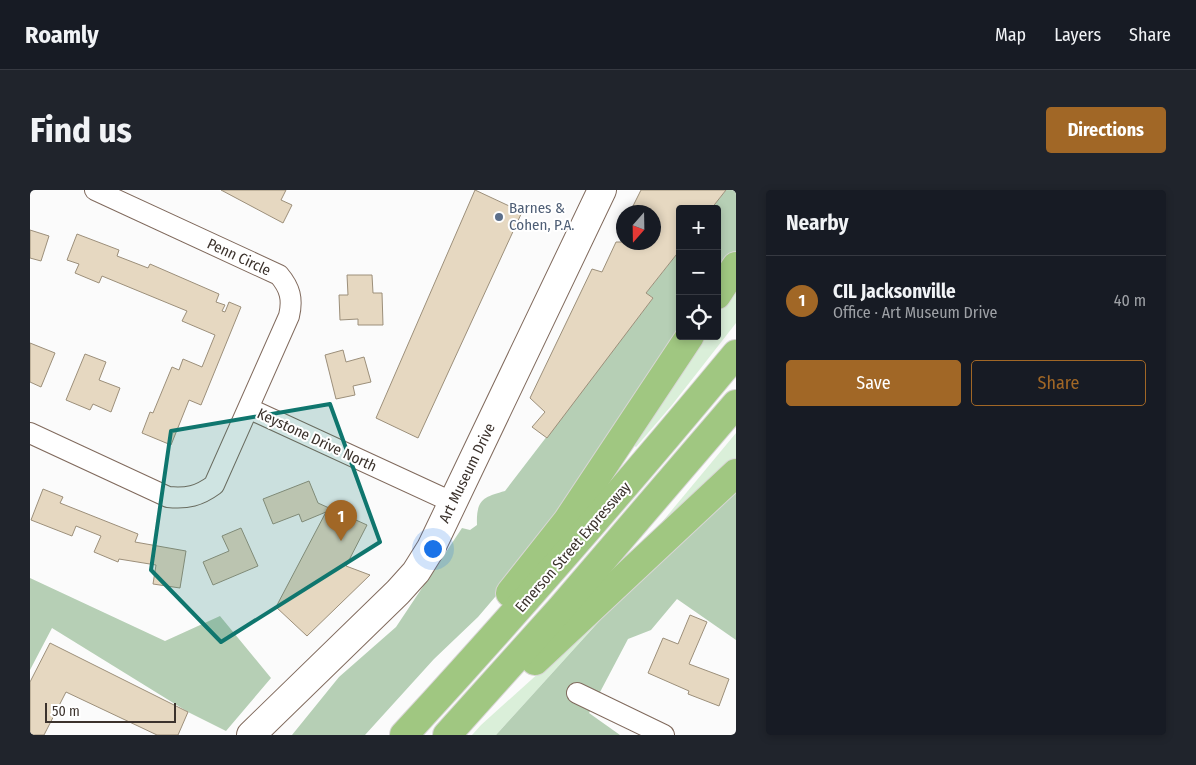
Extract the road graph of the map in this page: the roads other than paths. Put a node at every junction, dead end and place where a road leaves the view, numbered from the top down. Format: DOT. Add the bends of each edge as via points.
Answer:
graph roads {
  1 [pos="95,190"];
  2 [pos="602,190"];
  3 [pos="736,266"];
  4 [pos="721,289"];
  5 [pos="687,340"];
  6 [pos="736,354"];
  7 [pos="736,404"];
  8 [pos="250,409"];
  9 [pos="30,433"];
  10 [pos="736,473"];
  11 [pos="454,503"];
  12 [pos="577,693"];
  13 [pos="412,726"];
  14 [pos="251,735"];
  15 [pos="447,735"];
  16 [pos="664,735"];
  1 -- 8 [label="street, Penn Circle" via="278,275 285,283 290,294 289,316"];
  2 -- 11 [label="street, Art Museum Drive"];
  3 -- 4 [label="highway"];
  5 -- 13 [label="highway" via="567,521 492,615"];
  6 -- 13 [label="highway, Emerson Street Expressway" via="556,566"];
  7 -- 15 [label="highway, Emerson Street Expressway"];
  8 -- 9 [label="street, Keystone Drive North" via="214,485 186,499 168,497"];
  8 -- 11 [label="street, Keystone Drive North"];
  10 -- 15 [label="highway" via="542,655"];
  11 -- 14 [label="street, Art Museum Drive" via="416,572"];
  12 -- 16 [label="street"];
}
